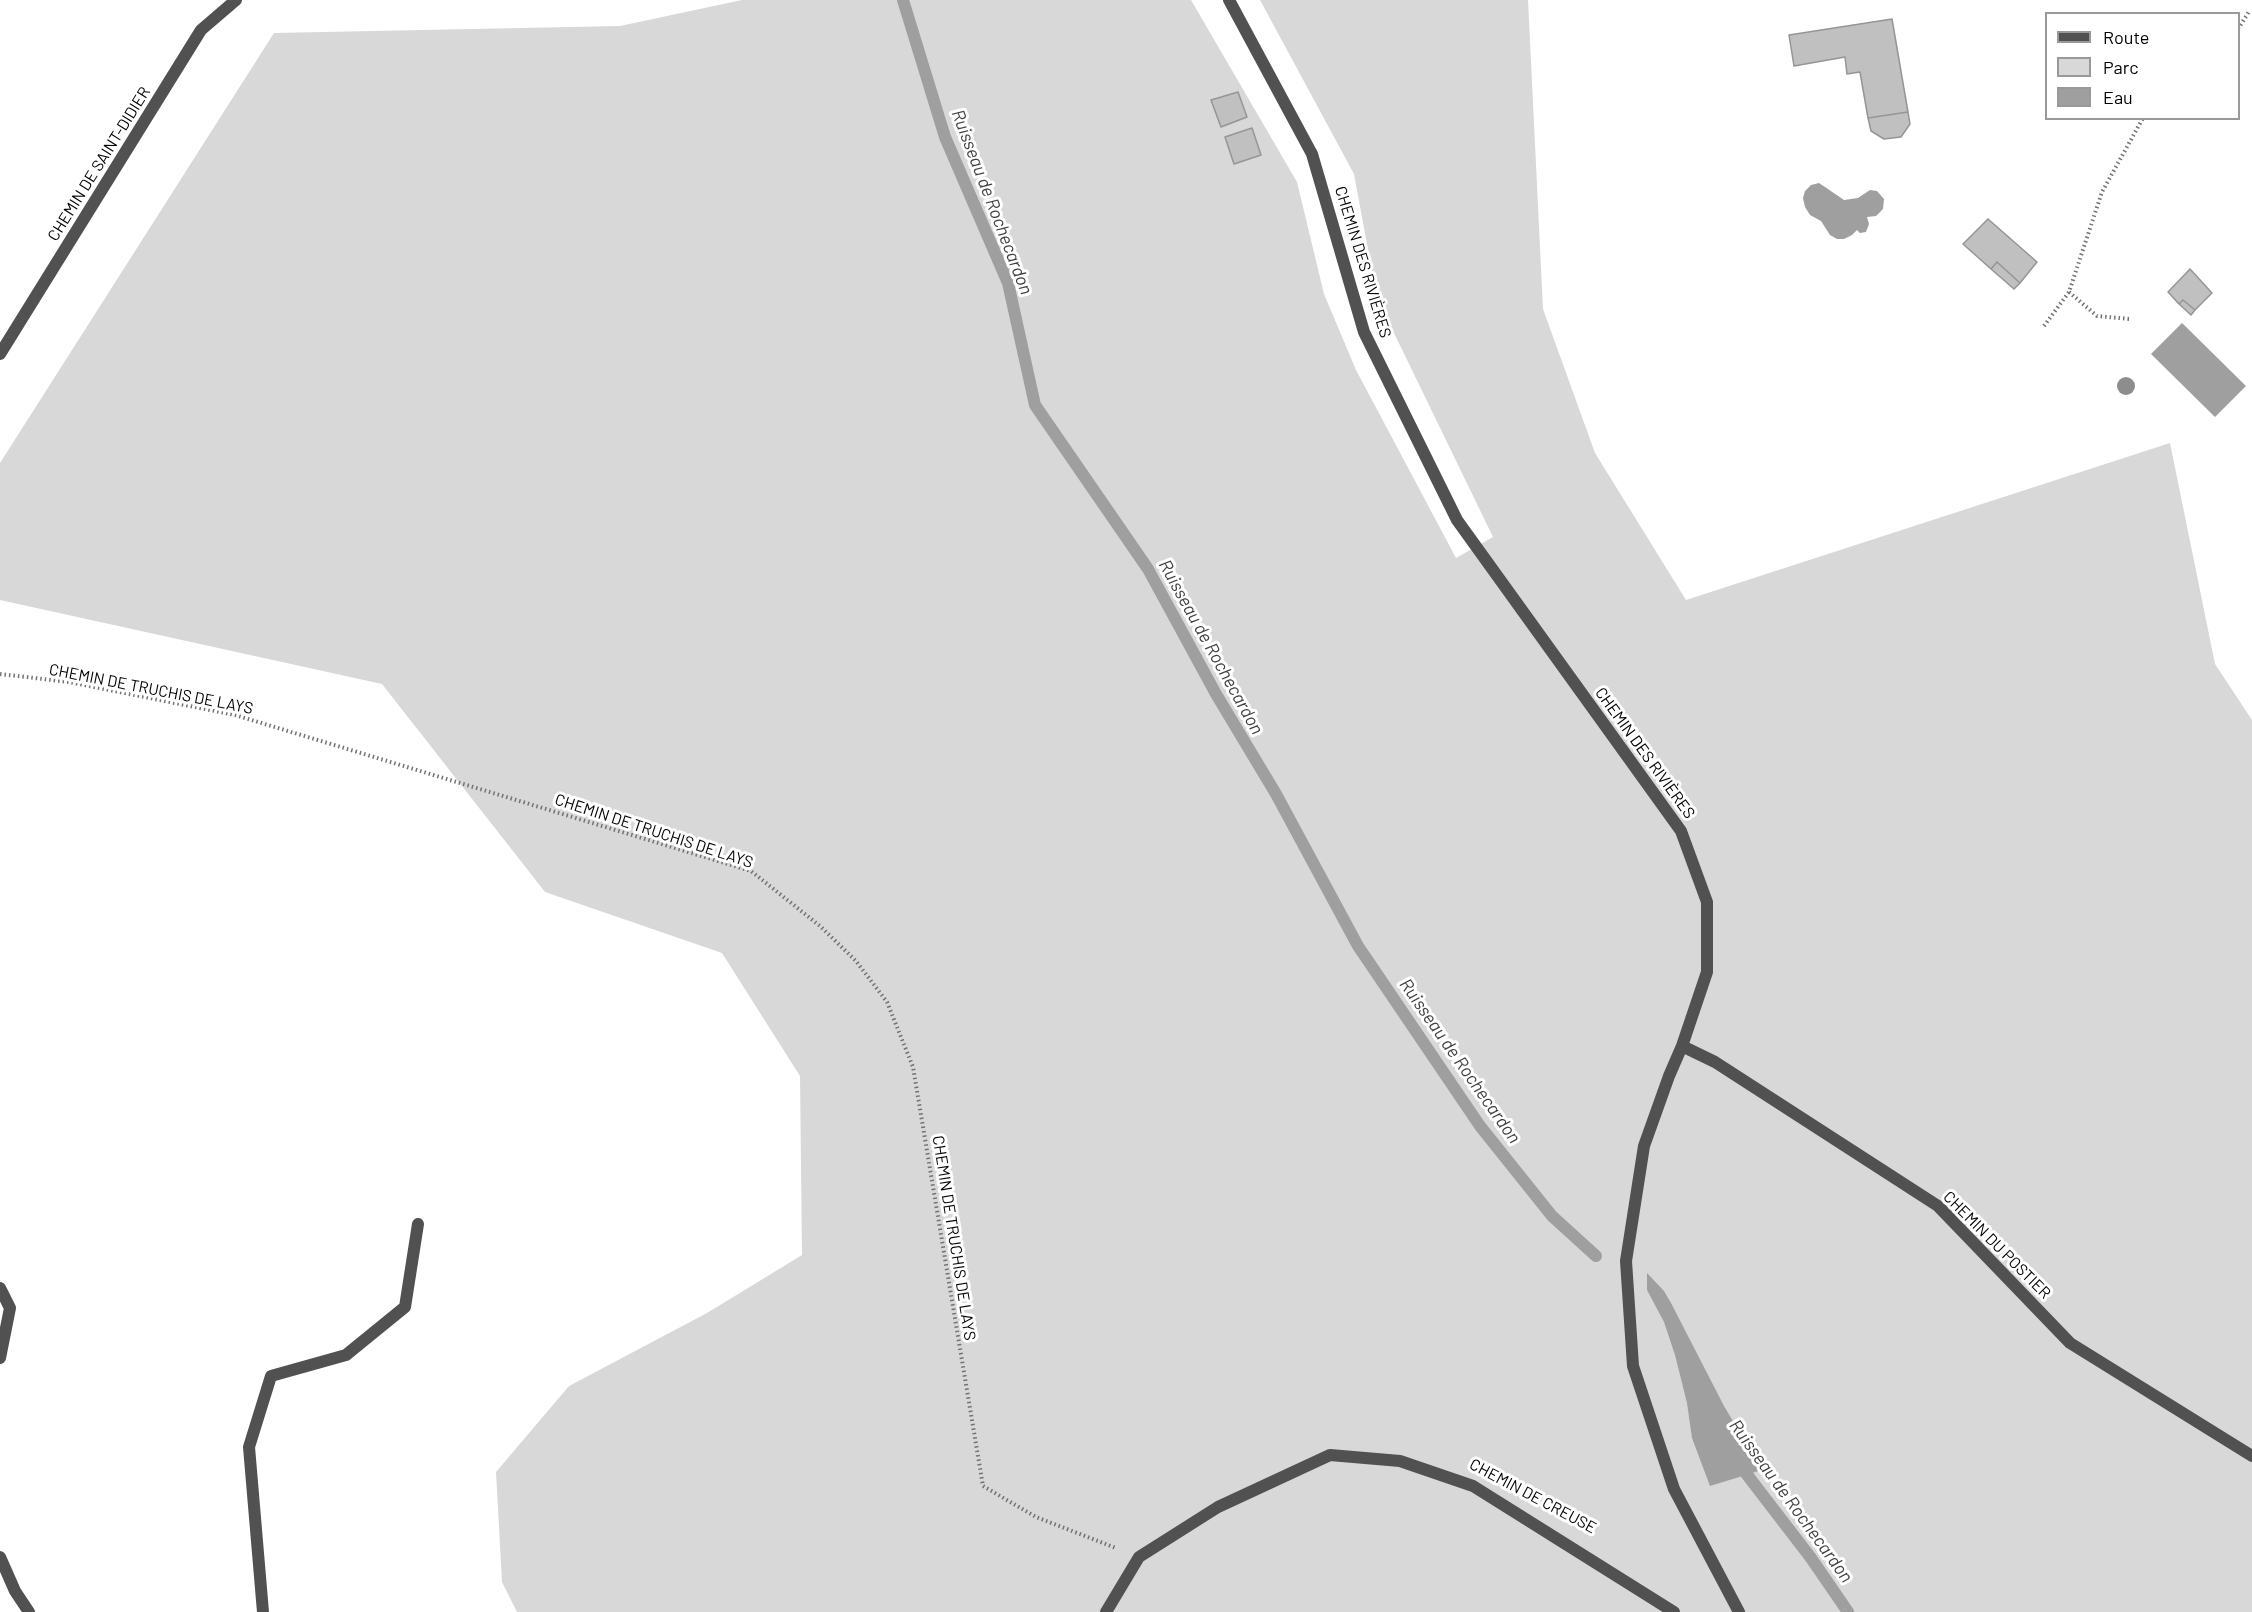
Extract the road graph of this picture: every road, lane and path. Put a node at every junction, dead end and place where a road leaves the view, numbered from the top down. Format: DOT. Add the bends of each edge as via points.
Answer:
graph roads {
  1 [pos="236,0"];
  2 [pos="1229,0"];
  3 [pos="2250,10"];
  4 [pos="2240,26"];
  5 [pos="2142,120"];
  6 [pos="2069,292"];
  7 [pos="2130,319"];
  8 [pos="2044,326"];
  9 [pos="0,354"];
  10 [pos="0,674"];
  11 [pos="1682,1046"];
  12 [pos="418,1224"];
  13 [pos="0,1288"];
  14 [pos="0,1358"];
  15 [pos="2252,1456"];
  16 [pos="0,1557"];
  17 [pos="1139,1557"];
  18 [pos="29,1612"];
  19 [pos="263,1612"];
  20 [pos="1106,1612"];
  21 [pos="1674,1612"];
  22 [pos="1738,1612"];
  1 -- 9 [label="street, CHEMIN DE SAINT-DIDIER" via="201,30"];
  2 -- 11 [label="street, CHEMIN DES RIVIÈRES" via="1312,154 1364,332 1457,520 1681,831 1707,902 1707,972"];
  3 -- 4 [label="path"];
  5 -- 6 [label="path" via="2102,192"];
  6 -- 7 [label="path" via="2097,316"];
  6 -- 8 [label="path"];
  10 -- 17 [label="path, CHEMIN DE TRUCHIS DE LAYS" via="69,682 236,715 751,871 820,926 856,961 887,1002 913,1066 983,1486 1036,1517"];
  11 -- 15 [label="street, CHEMIN DU POSTIER" via="1711,1059 1938,1206 2070,1343"];
  11 -- 22 [label="street, CHEMIN DES RIVIÈRES" via="1644,1146 1626,1261 1633,1366 1674,1489"];
  12 -- 19 [label="street" via="405,1308 346,1355 271,1376 249,1447"];
  13 -- 14 [label="street" via="10,1308"];
  16 -- 18 [label="street"];
  17 -- 20 [label="street, CHEMIN DE CREUSE"];
  17 -- 21 [label="street, CHEMIN DE CREUSE" via="1218,1507 1329,1455 1400,1461 1473,1486"];
}
